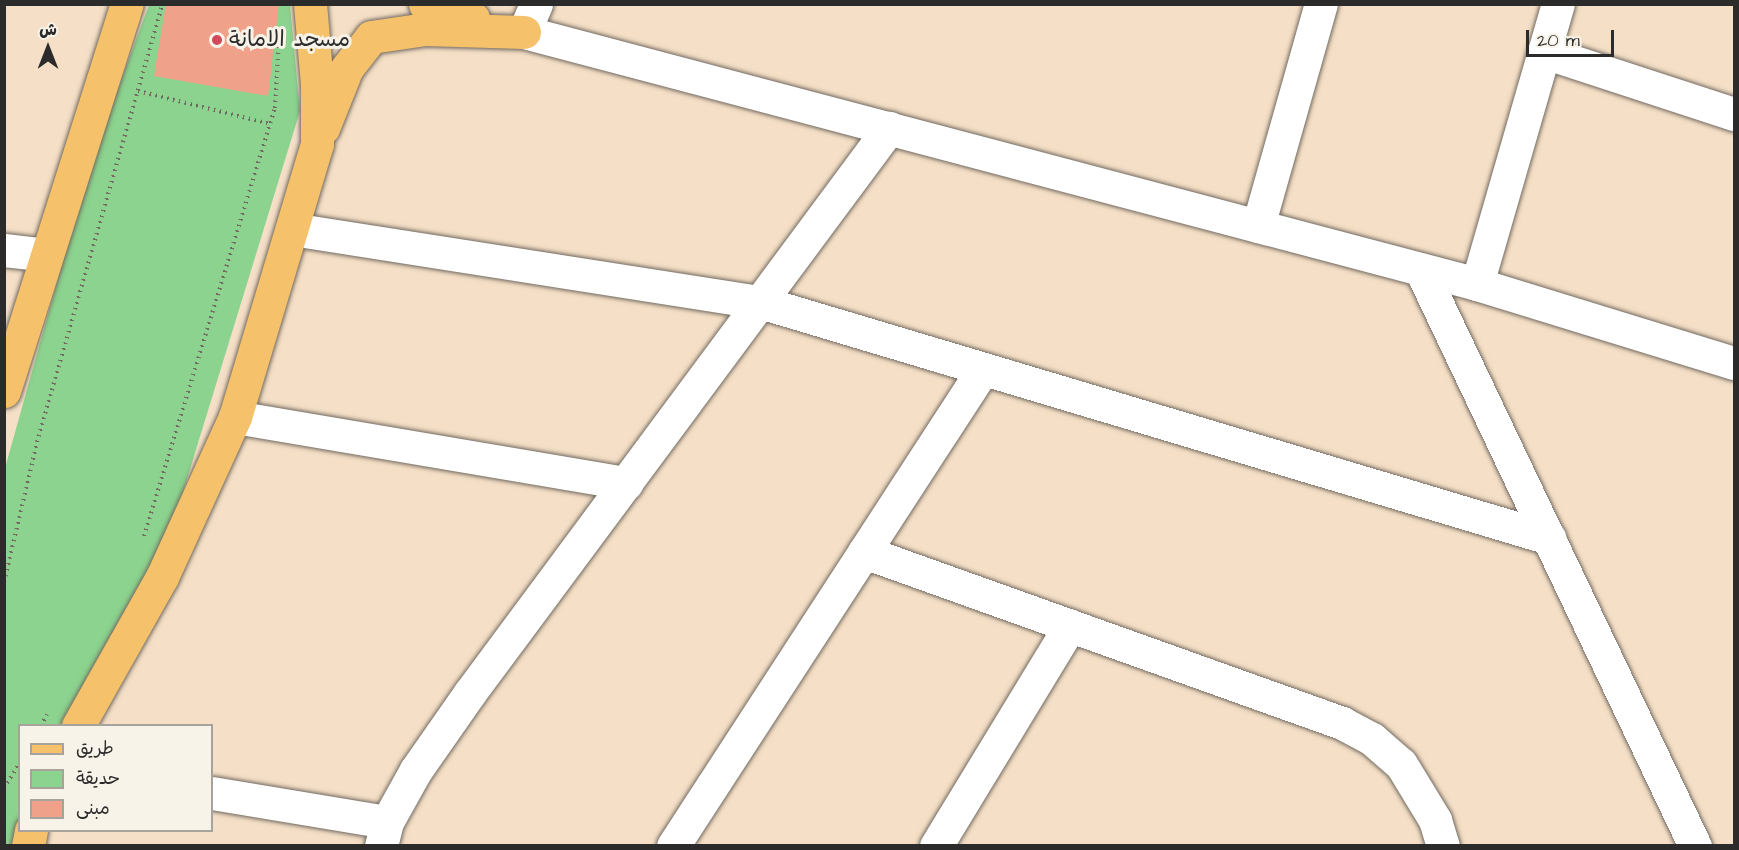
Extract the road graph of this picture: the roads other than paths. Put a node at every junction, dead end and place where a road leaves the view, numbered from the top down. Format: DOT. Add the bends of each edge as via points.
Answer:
graph roads {
  1 [pos="127,4"];
  2 [pos="310,4"];
  3 [pos="425,4"];
  4 [pos="1321,4"];
  5 [pos="1558,4"];
  6 [pos="530,18"];
  7 [pos="1544,52"];
  8 [pos="1734,114"];
  9 [pos="889,128"];
  10 [pos="317,144"];
  11 [pos="1258,226"];
  12 [pos="292,229"];
  13 [pos="4,250"];
  14 [pos="47,255"];
  15 [pos="1421,270"];
  16 [pos="1477,284"];
  17 [pos="760,302"];
  18 [pos="1734,363"];
  19 [pos="983,369"];
  20 [pos="4,391"];
  21 [pos="236,417"];
  22 [pos="626,483"];
  23 [pos="1549,538"];
  24 [pos="864,552"];
  25 [pos="1070,626"];
  26 [pos="79,724"];
  27 [pos="213,793"];
  28 [pos="384,834"];
  29 [pos="673,846"];
  30 [pos="936,846"];
  31 [pos="1443,846"];
  32 [pos="1695,846"];
  1 -- 14 [label="main road"];
  2 -- 10 [label="main road"];
  3 -- 6 [label="main road"];
  4 -- 11 [label="street"];
  5 -- 7 [label="street"];
  6 -- 9 [label="street"];
  6 -- 10 [label="main road" via="424,28 371,38 347,68"];
  7 -- 8 [label="street"];
  7 -- 16 [label="street"];
  9 -- 11 [label="street"];
  9 -- 17 [label="street"];
  10 -- 12 [label="main road"];
  11 -- 15 [label="street"];
  12 -- 17 [label="street"];
  12 -- 21 [label="main road"];
  13 -- 14 [label="street"];
  14 -- 20 [label="main road"];
  15 -- 16 [label="street"];
  15 -- 23 [label="street"];
  16 -- 18 [label="street"];
  17 -- 19 [label="street"];
  17 -- 22 [label="street"];
  19 -- 23 [label="street"];
  19 -- 24 [label="street"];
  21 -- 22 [label="street"];
  21 -- 26 [label="main road" via="162,577"];
  22 -- 28 [label="street" via="416,770"];
  23 -- 32 [label="street"];
  24 -- 25 [label="street"];
  24 -- 29 [label="street"];
  25 -- 30 [label="street"];
  25 -- 31 [label="street" via="1342,723 1372,739 1401,764 1435,820"];
  27 -- 28 [label="street"];
}
